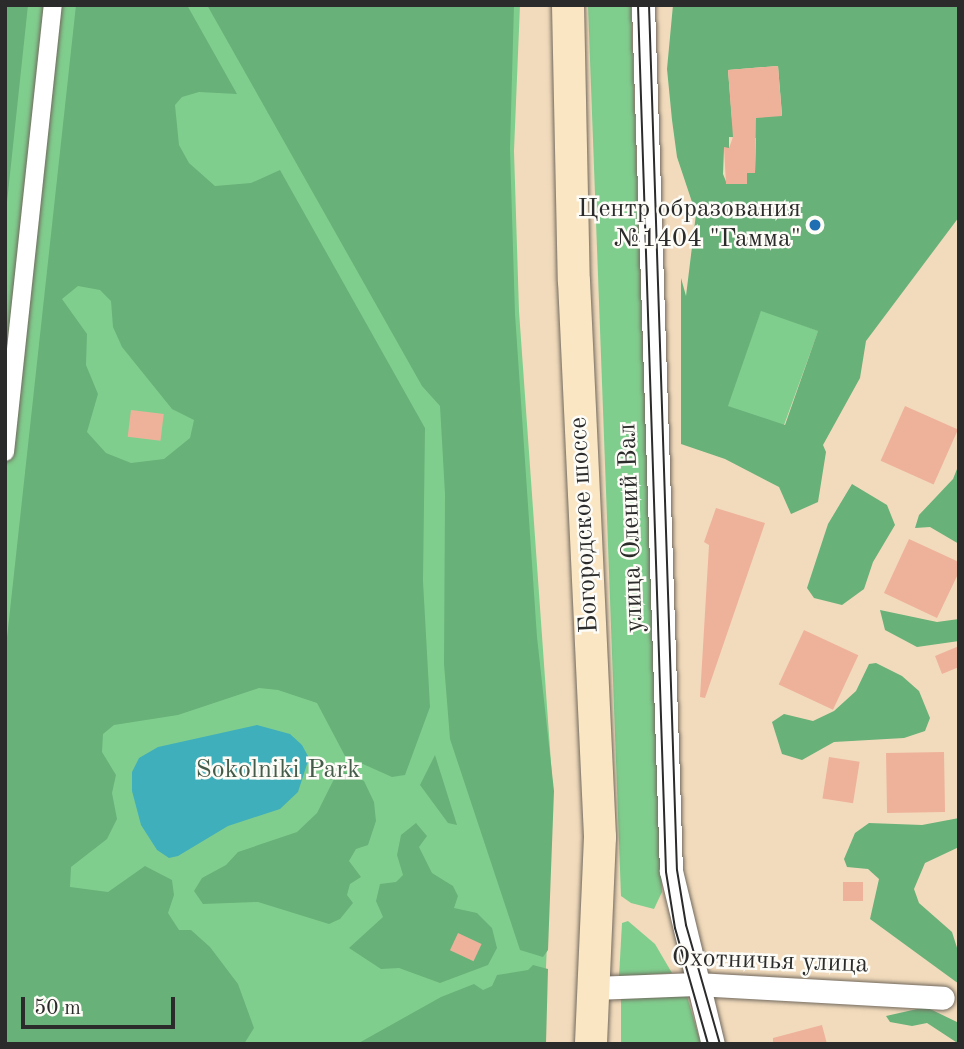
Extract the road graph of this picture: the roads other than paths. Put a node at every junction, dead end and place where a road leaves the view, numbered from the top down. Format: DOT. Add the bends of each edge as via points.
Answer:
graph roads {
  1 [pos="53,5"];
  2 [pos="568,5"];
  3 [pos="643,5"];
  4 [pos="5,452"];
  5 [pos="696,984"];
  6 [pos="594,988"];
  7 [pos="943,998"];
  8 [pos="592,1044"];
  9 [pos="713,1044"];
  1 -- 4 [label="street"];
  2 -- 6 [label="main road, Богородское шоссе" via="574,281 600,837"];
  3 -- 5 [label="street, улица Олений Вал" via="671,871"];
  5 -- 6 [label="street, Охотничья улица"];
  5 -- 7 [label="street, Охотничья улица"];
  5 -- 9 [label="street, улица Олений Вал"];
  6 -- 8 [label="main road, Богородское шоссе"];
}
